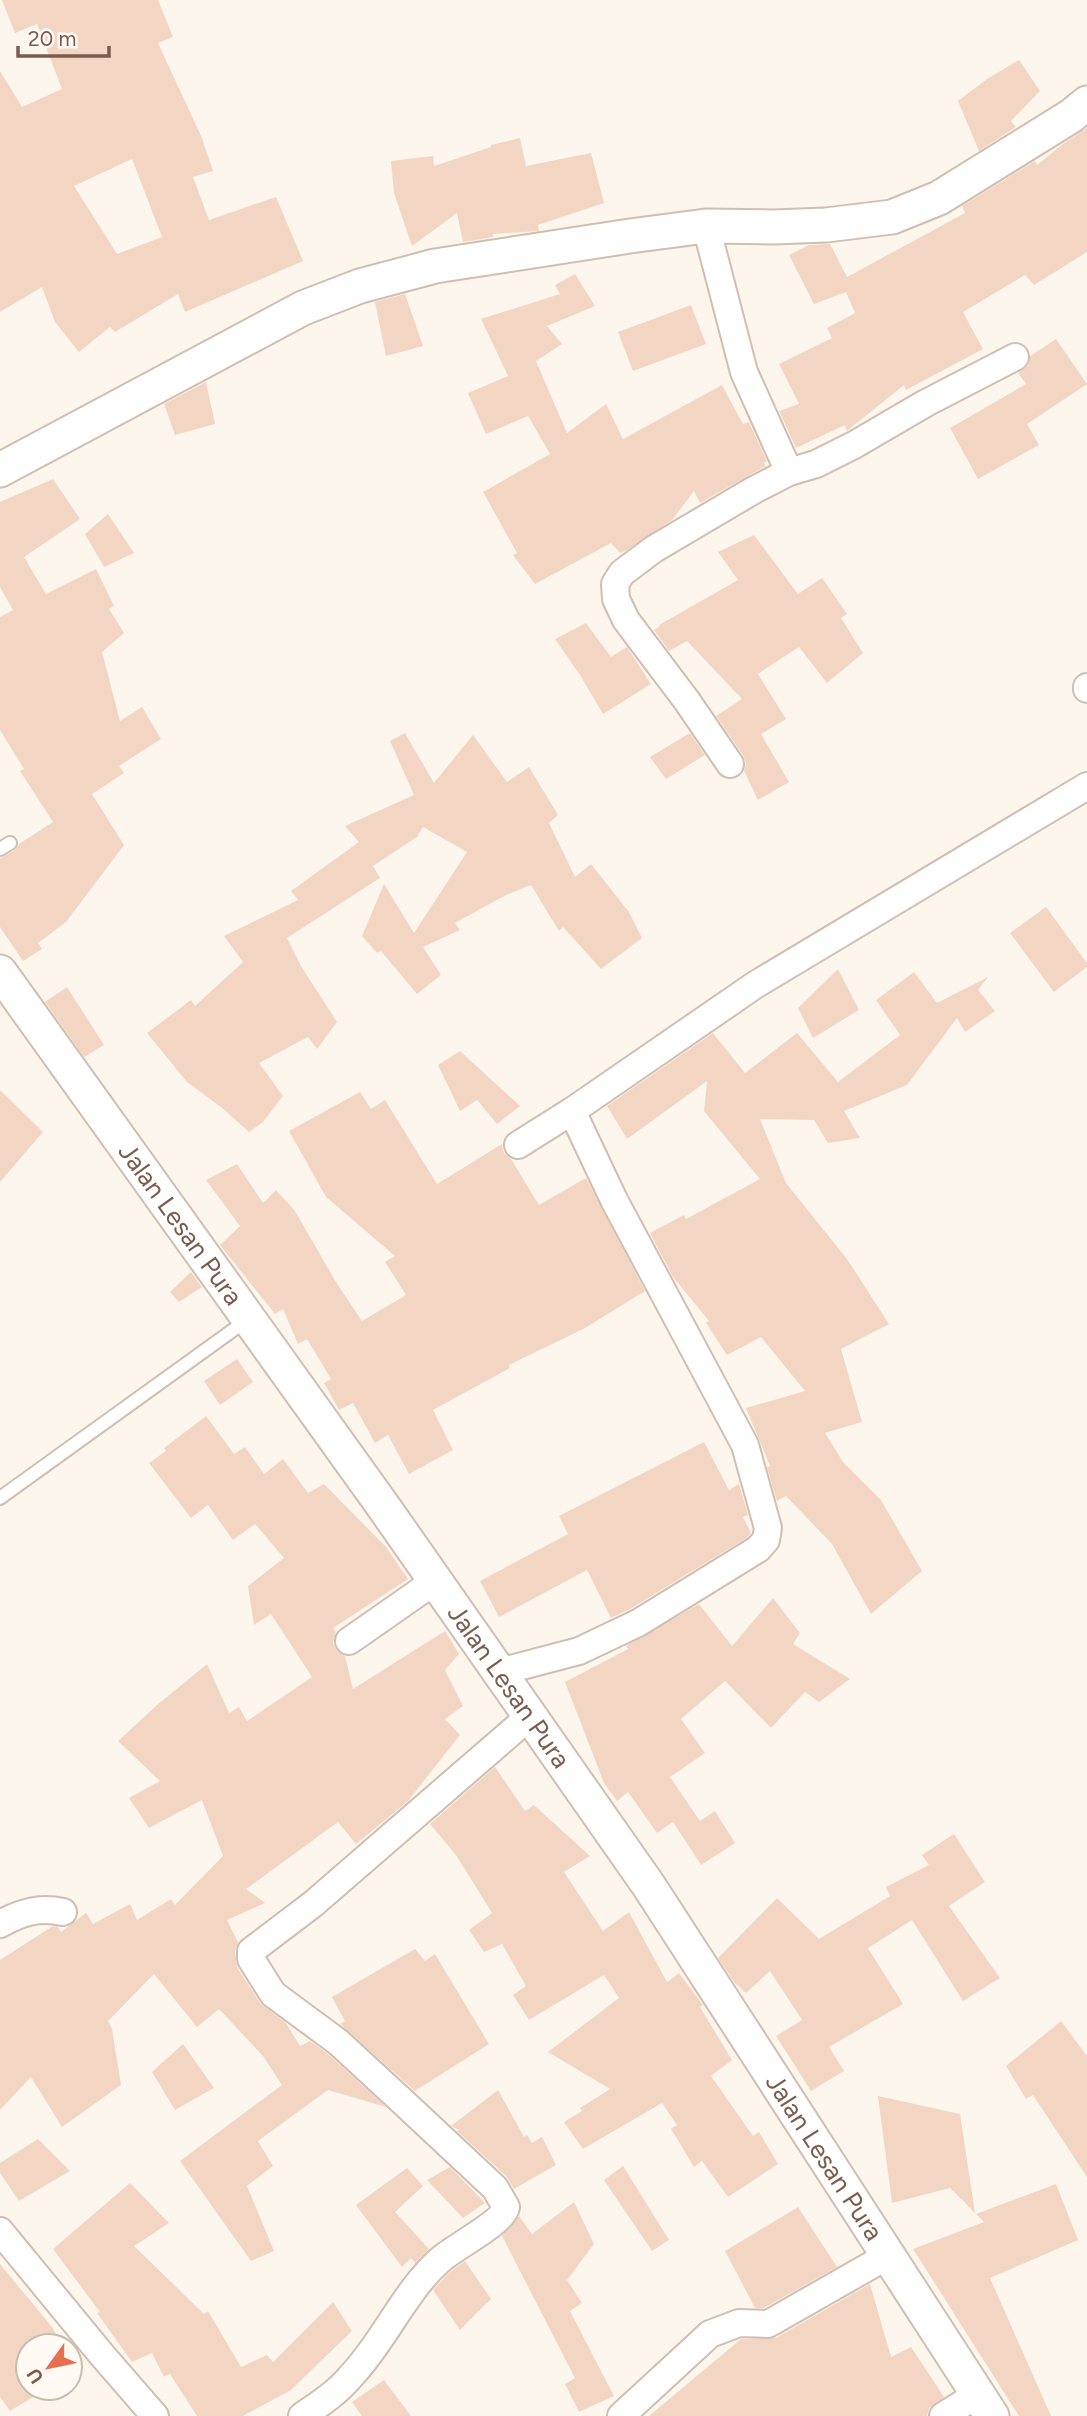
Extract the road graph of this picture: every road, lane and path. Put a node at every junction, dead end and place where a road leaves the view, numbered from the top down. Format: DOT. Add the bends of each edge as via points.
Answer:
graph roads {
  1 [pos="1087,103"];
  2 [pos="706,226"];
  3 [pos="1015,357"];
  4 [pos="0,470"];
  5 [pos="789,472"];
  6 [pos="730,764"];
  7 [pos="1087,786"];
  8 [pos="4,987"];
  9 [pos="572,1111"];
  10 [pos="518,1145"];
  11 [pos="248,1319"];
  12 [pos="0,1498"];
  13 [pos="435,1581"];
  14 [pos="349,1641"];
  15 [pos="499,1672"];
  16 [pos="530,1716"];
  17 [pos="63,1912"];
  18 [pos="0,1924"];
  19 [pos="0,2231"];
  20 [pos="888,2255"];
  21 [pos="985,2405"];
  22 [pos="155,2416"];
  23 [pos="302,2416"];
  24 [pos="621,2416"];
  25 [pos="943,2416"];
  1 -- 2 [label="street" via="939,198 892,217 826,225"];
  2 -- 4 [label="street" via="435,266 360,286 303,308"];
  2 -- 5 [label="street" via="744,372"];
  3 -- 5 [label="street" via="854,445"];
  5 -- 6 [label="street" via="654,549 622,573 615,584 626,620"];
  7 -- 9 [label="street" via="755,985"];
  8 -- 11 [label="street, Jalan Lesan Pura"];
  9 -- 10 [label="street"];
  9 -- 15 [label="street" via="614,1200 745,1445 768,1528 766,1541 758,1549 638,1623 579,1651"];
  11 -- 12 [label="lane"];
  11 -- 13 [label="street, Jalan Lesan Pura"];
  13 -- 14 [label="street"];
  13 -- 15 [label="street, Jalan Lesan Pura"];
  15 -- 16 [label="street, Jalan Lesan Pura"];
  16 -- 20 [label="street, Jalan Lesan Pura" via="649,1886"];
  16 -- 23 [label="street" via="313,1904 251,1951 251,1959 273,1994 338,2042 495,2188 506,2207 498,2219 459,2244 425,2275 353,2375"];
  17 -- 18 [label="street" via="42,1908"];
  19 -- 22 [label="street"];
  20 -- 21 [label="street, Jalan Lesan Pura"];
  20 -- 24 [label="street" via="768,2324 739,2323 710,2334"];
  21 -- 25 [label="street"];
}
